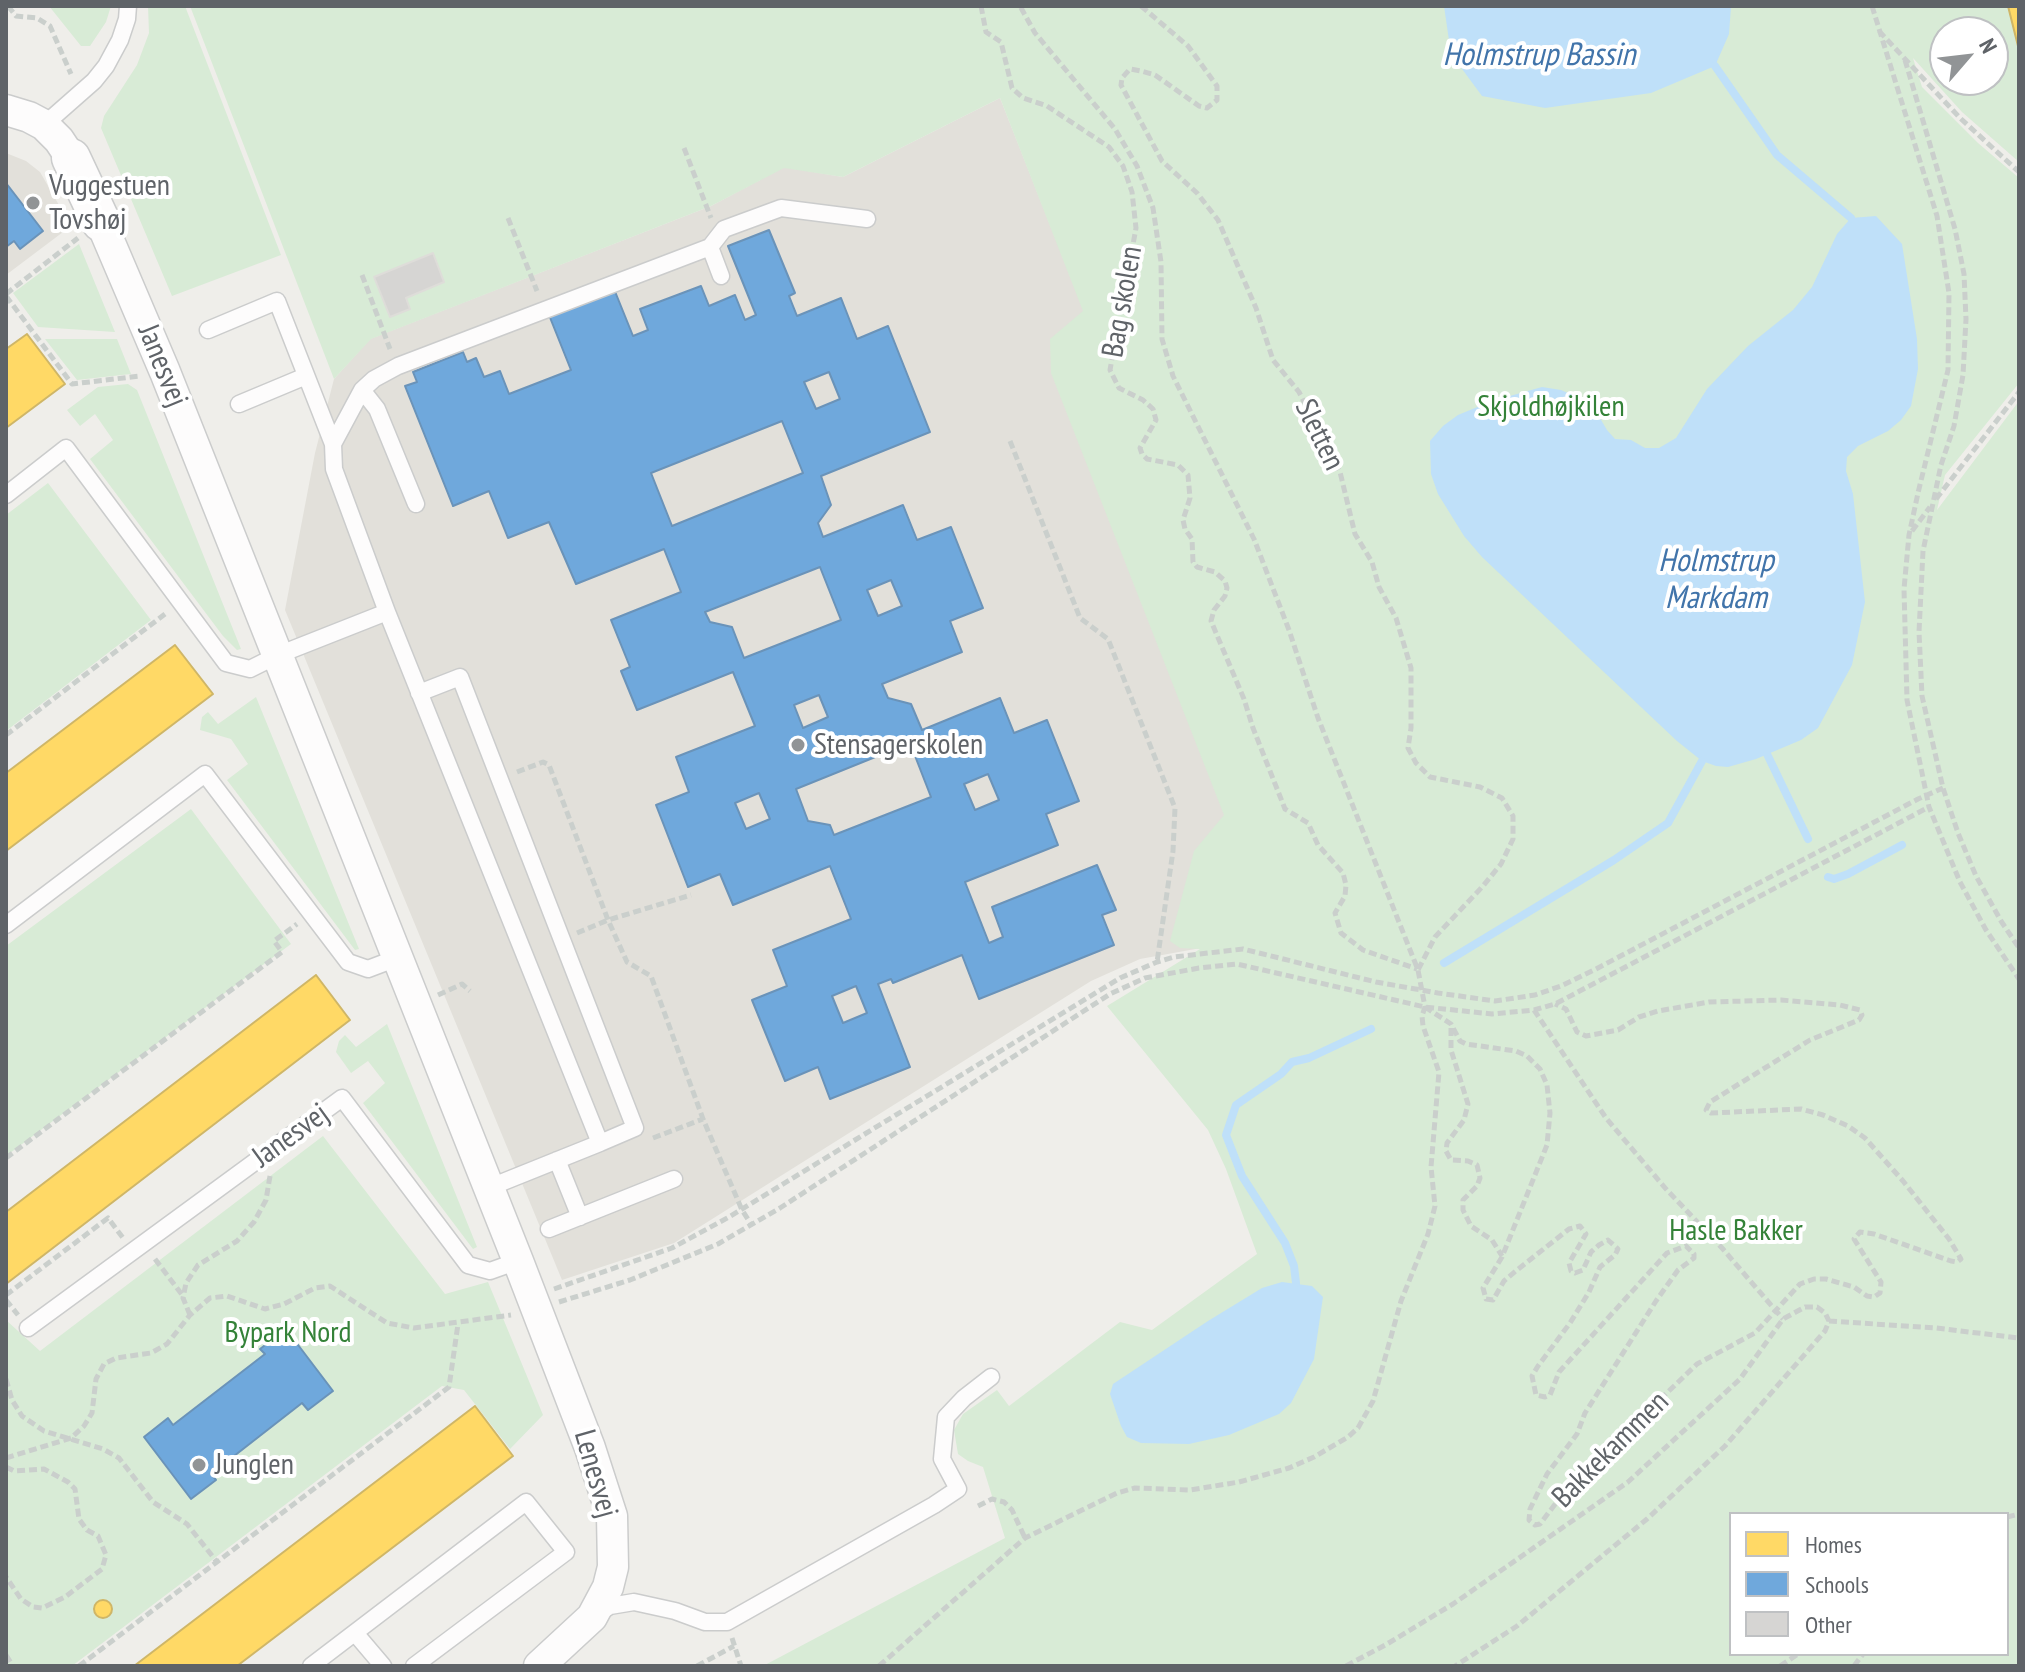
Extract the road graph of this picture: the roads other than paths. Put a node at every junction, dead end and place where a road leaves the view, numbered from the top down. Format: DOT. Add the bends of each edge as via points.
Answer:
graph roads {
  1 [pos="128,6"];
  2 [pos="6,110"];
  3 [pos="44,125"];
  4 [pos="71,158"];
  5 [pos="867,219"];
  6 [pos="101,222"];
  7 [pos="710,247"];
  8 [pos="721,276"];
  9 [pos="208,330"];
  10 [pos="306,376"];
  11 [pos="362,390"];
  12 [pos="239,404"];
  13 [pos="333,444"];
  14 [pos="6,495"];
  15 [pos="416,504"];
  16 [pos="387,612"];
  17 [pos="278,655"];
  18 [pos="419,693"];
  19 [pos="6,925"];
  20 [pos="397,958"];
  21 [pos="600,1143"];
  22 [pos="557,1160"];
  23 [pos="674,1179"];
  24 [pos="488,1188"];
  25 [pos="580,1217"];
  26 [pos="549,1229"];
  27 [pos="518,1261"];
  28 [pos="534,1303"];
  29 [pos="28,1328"];
  30 [pos="991,1377"];
  31 [pos="592,1617"];
  32 [pos="355,1633"];
  33 [pos="311,1666"];
  34 [pos="383,1666"];
  35 [pos="414,1666"];
  36 [pos="539,1666"];
  1 -- 3 [label="lane" via="120,40 106,66"];
  2 -- 3 [label="street, Janesvej"];
  3 -- 4 [label="street, Janesvej"];
  4 -- 6 [label="street, Janesvej"];
  5 -- 7 [label="lane" via="781,208 724,229"];
  6 -- 17 [label="street, Janesvej"];
  7 -- 8 [label="lane"];
  7 -- 11 [label="lane" via="396,367"];
  9 -- 10 [label="lane" via="277,301"];
  10 -- 12 [label="lane"];
  10 -- 13 [label="lane"];
  11 -- 13 [label="lane"];
  11 -- 15 [label="lane" via="377,409"];
  13 -- 16 [label="lane" via="334,469"];
  14 -- 17 [label="lane" via="66,448 226,663 250,669"];
  16 -- 17 [label="lane"];
  16 -- 18 [label="lane"];
  17 -- 20 [label="street, Janesvej"];
  18 -- 21 [label="lane"];
  18 -- 21 [label="lane" via="460,677 635,1128"];
  19 -- 20 [label="lane" via="205,774 348,962 368,969"];
  20 -- 24 [label="street, Janesvej"];
  21 -- 22 [label="lane"];
  22 -- 24 [label="lane"];
  22 -- 25 [label="lane"];
  23 -- 25 [label="lane"];
  24 -- 27 [label="street, Janesvej"];
  25 -- 26 [label="lane"];
  27 -- 28 [label="street, Janesvej"];
  27 -- 29 [label="lane, Janesvej" via="490,1271 468,1265 342,1098"];
  28 -- 31 [label="street, Lenesvej" via="612,1516 613,1567"];
  30 -- 31 [label="lane" via="946,1417 942,1459 958,1489 934,1505 727,1622 705,1622 634,1602 610,1606"];
  31 -- 36 [label="street, Lenesvej"];
  32 -- 33 [label="lane"];
  32 -- 34 [label="lane"];
  32 -- 35 [label="lane" via="526,1502 566,1552"];
}
